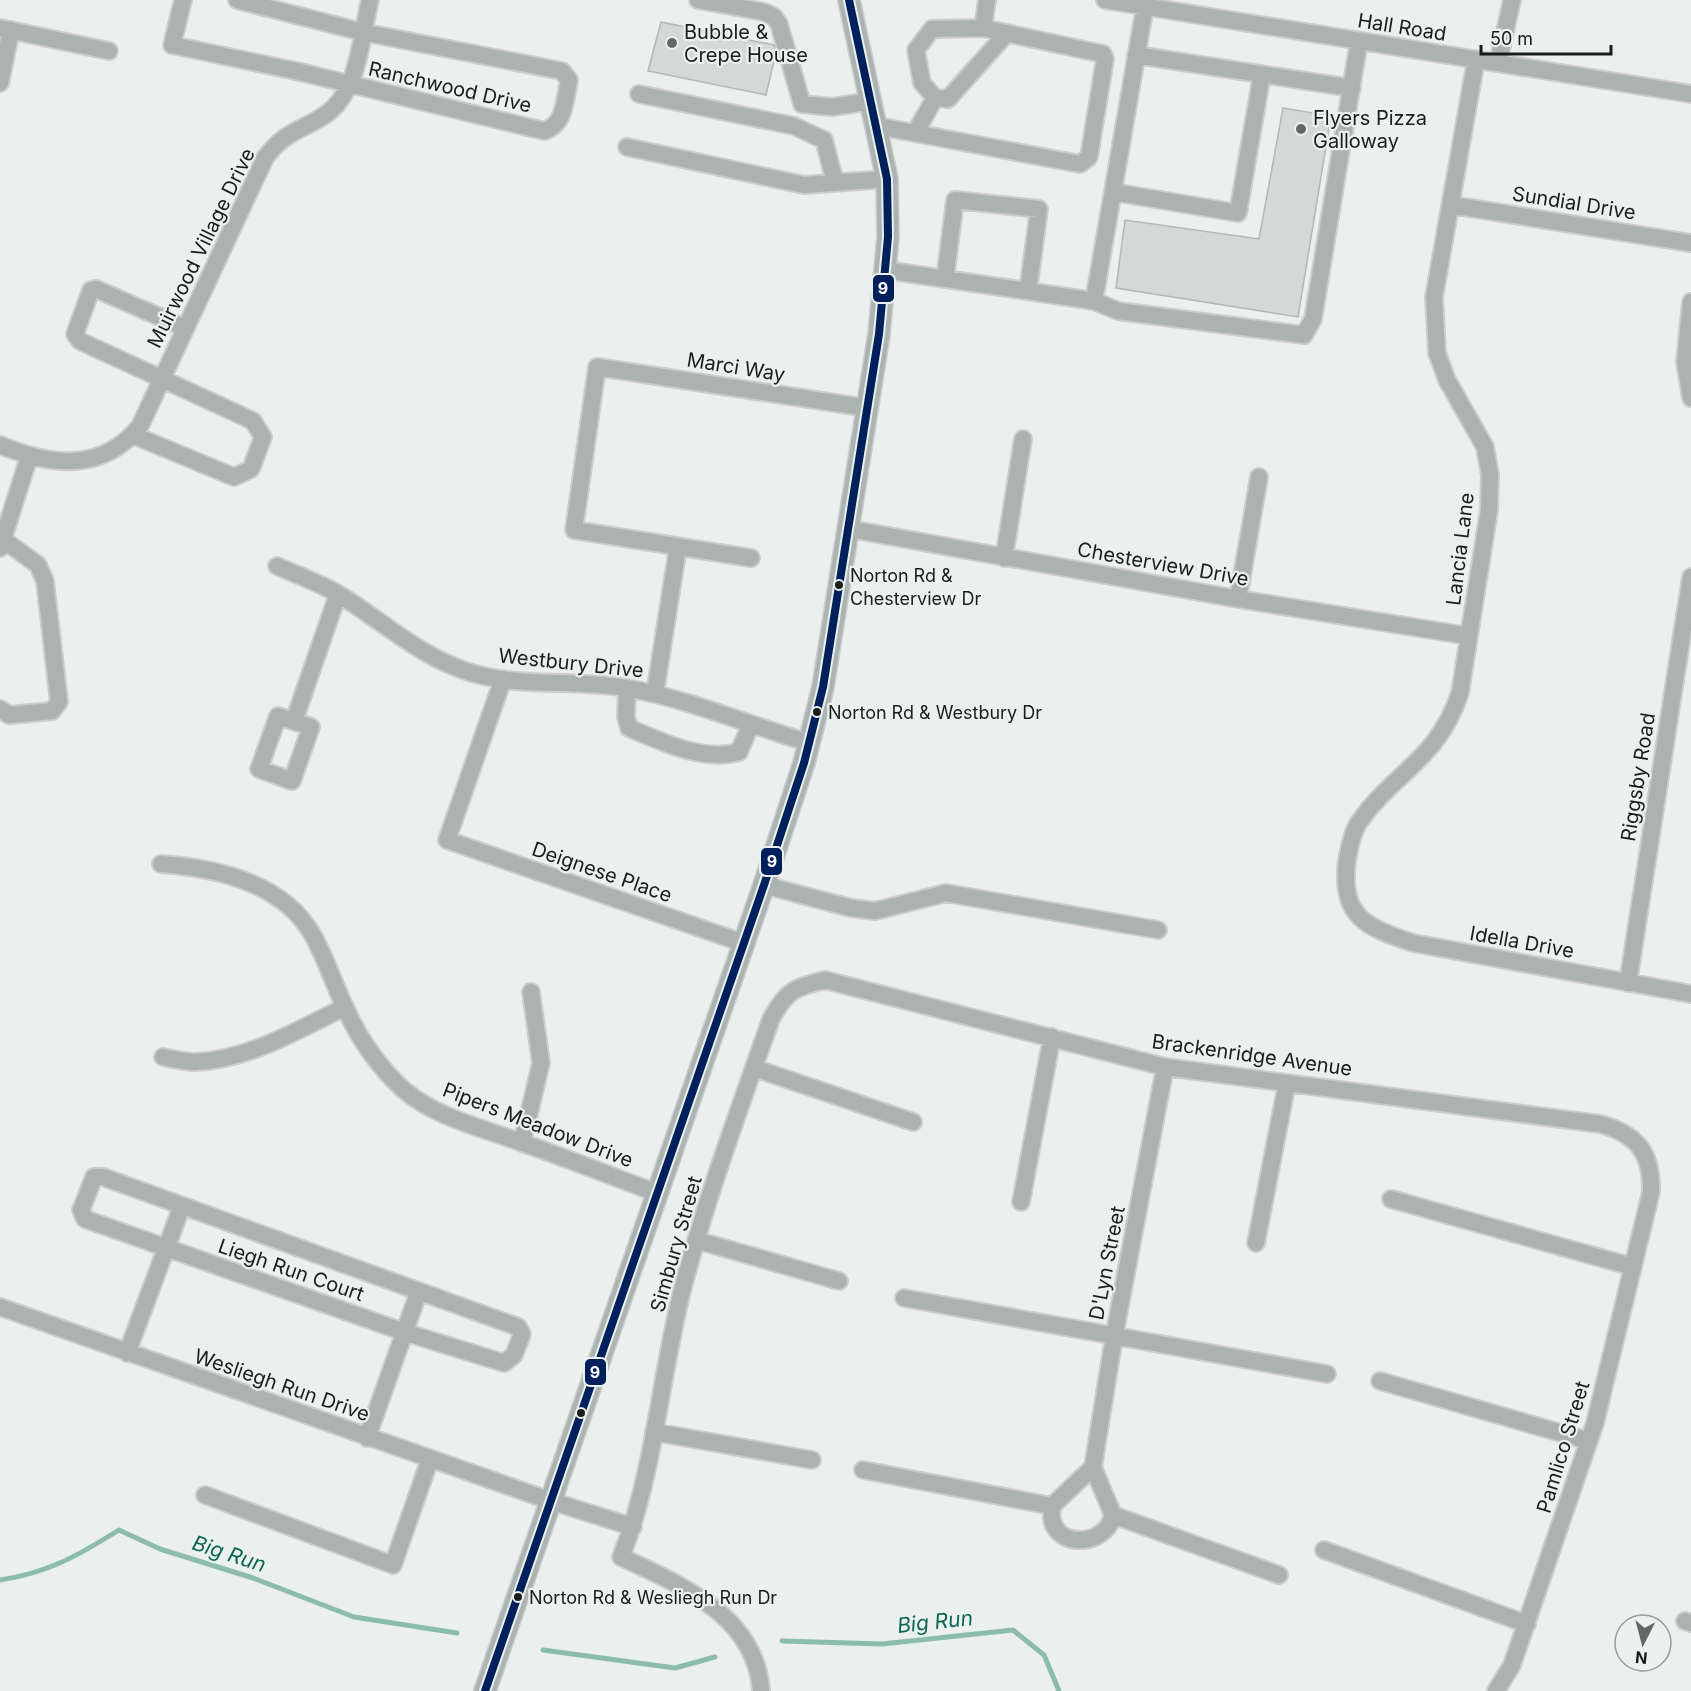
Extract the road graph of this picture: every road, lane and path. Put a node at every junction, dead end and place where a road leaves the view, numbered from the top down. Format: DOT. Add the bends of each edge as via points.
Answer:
graph roads {
  1 [pos="183,0"];
  2 [pos="237,0"];
  3 [pos="370,0"];
  4 [pos="698,0"];
  5 [pos="849,0"];
  6 [pos="987,0"];
  7 [pos="1512,0"];
  8 [pos="1113,1"];
  9 [pos="1145,6"];
  10 [pos="983,28"];
  11 [pos="6,29"];
  12 [pos="362,32"];
  13 [pos="1007,33"];
  14 [pos="1359,41"];
  15 [pos="109,51"];
  16 [pos="1136,55"];
  17 [pos="1476,60"];
  18 [pos="1498,63"];
  19 [pos="1262,74"];
  20 [pos="0,84"];
  21 [pos="350,84"];
  22 [pos="1352,88"];
  23 [pos="639,94"];
  24 [pos="1691,94"];
  25 [pos="935,98"];
  26 [pos="872,101"];
  27 [pos="878,126"];
  28 [pos="915,133"];
  29 [pos="627,147"];
  30 [pos="887,179"];
  31 [pos="835,182"];
  32 [pos="1113,192"];
  33 [pos="1451,205"];
  34 [pos="1691,243"];
  35 [pos="885,270"];
  36 [pos="945,279"];
  37 [pos="1028,291"];
  38 [pos="1095,301"];
  39 [pos="1691,302"];
  40 [pos="185,328"];
  41 [pos="162,378"];
  42 [pos="1691,398"];
  43 [pos="868,408"];
  44 [pos="133,435"];
  45 [pos="1023,440"];
  46 [pos="0,445"];
  47 [pos="29,457"];
  48 [pos="1259,477"];
  49 [pos="850,529"];
  50 [pos="2,544"];
  51 [pos="678,547"];
  52 [pos="751,558"];
  53 [pos="1004,558"];
  54 [pos="277,566"];
  55 [pos="1691,577"];
  56 [pos="338,594"];
  57 [pos="1239,599"];
  58 [pos="1469,636"];
  59 [pos="503,680"];
  60 [pos="627,688"];
  61 [pos="655,693"];
  62 [pos="0,709"];
  63 [pos="294,721"];
  64 [pos="751,724"];
  65 [pos="810,743"];
  66 [pos="161,864"];
  67 [pos="764,885"];
  68 [pos="1353,911"];
  69 [pos="1158,930"];
  70 [pos="743,943"];
  71 [pos="1628,983"];
  72 [pos="797,987"];
  73 [pos="531,992"];
  74 [pos="1691,994"];
  75 [pos="345,1007"];
  76 [pos="1052,1037"];
  77 [pos="163,1057"];
  78 [pos="1165,1067"];
  79 [pos="754,1068"];
  80 [pos="1287,1083"];
  81 [pos="913,1122"];
  82 [pos="522,1143"];
  83 [pos="657,1193"];
  84 [pos="1390,1199"];
  85 [pos="1021,1202"];
  86 [pos="182,1206"];
  87 [pos="1647,1207"];
  88 [pos="696,1240"];
  89 [pos="1256,1243"];
  90 [pos="165,1247"];
  91 [pos="1633,1267"];
  92 [pos="839,1281"];
  93 [pos="419,1291"];
  94 [pos="904,1298"];
  95 [pos="0,1307"];
  96 [pos="404,1332"];
  97 [pos="1114,1337"];
  98 [pos="127,1353"];
  99 [pos="1327,1374"];
  100 [pos="1380,1381"];
  101 [pos="654,1432"];
  102 [pos="367,1438"];
  103 [pos="1589,1441"];
  104 [pos="430,1459"];
  105 [pos="812,1460"];
  106 [pos="1094,1467"];
  107 [pos="863,1470"];
  108 [pos="205,1495"];
  109 [pos="551,1502"];
  110 [pos="1052,1506"];
  111 [pos="1113,1515"];
  112 [pos="633,1527"];
  113 [pos="1324,1550"];
  114 [pos="1279,1575"];
  115 [pos="1527,1623"];
  116 [pos="485,1691"];
  117 [pos="761,1691"];
  118 [pos="1496,1691"];
  1 -- 21 [label="street, Ranchwood Drive" via="172,45"];
  2 -- 12 [label="street, Ranchwood Drive"];
  3 -- 12 [label="street, Muirwood Village Drive"];
  4 -- 26 [label="street" via="774,17 802,104 832,107"];
  5 -- 26 [label="main road"];
  6 -- 10 [label="street"];
  7 -- 18 [label="street"];
  8 -- 9 [label="street, Hall Road"];
  9 -- 14 [label="street, Hall Road"];
  9 -- 16 [label="street"];
  10 -- 13 [label="street"];
  10 -- 25 [label="street" via="932,29 916,50 922,83"];
  11 -- 15 [label="street"];
  11 -- 20 [label="street"];
  12 -- 21 [label="street, Muirwood Village Drive"];
  12 -- 21 [label="street, Ranchwood Drive" via="562,71 569,80 560,122 544,131"];
  13 -- 25 [label="street" via="948,99"];
  13 -- 28 [label="street" via="1103,54 1085,162"];
  14 -- 17 [label="street, Hall Road"];
  14 -- 22 [label="street"];
  16 -- 19 [label="street"];
  16 -- 32 [label="street"];
  17 -- 18 [label="street, Hall Road"];
  17 -- 33 [label="street, Lancia Lane"];
  18 -- 24 [label="street, Hall Road"];
  19 -- 22 [label="street"];
  19 -- 32 [label="street" via="1238,213"];
  21 -- 40 [label="street, Muirwood Village Drive" via="327,114 278,140 265,158"];
  22 -- 38 [label="street" via="1312,319 1304,335 1118,311"];
  23 -- 31 [label="street" via="794,126 817,135 824,140"];
  25 -- 28 [label="street"];
  26 -- 27 [label="main road"];
  27 -- 28 [label="street"];
  27 -- 30 [label="main road"];
  29 -- 31 [label="street" via="783,181"];
  30 -- 31 [label="street"];
  30 -- 35 [label="main road"];
  32 -- 38 [label="street"];
  33 -- 34 [label="street, Sundial Drive"];
  33 -- 58 [label="street, Lancia Lane" via="1434,297 1437,353 1447,381 1485,447 1490,475 1489,510"];
  35 -- 36 [label="street"];
  35 -- 43 [label="main road"];
  36 -- 37 [label="street"];
  36 -- 37 [label="street" via="955,200 1039,209"];
  37 -- 38 [label="street"];
  39 -- 42 [label="street" via="1685,362"];
  40 -- 41 [label="street, Muirwood Village Drive"];
  40 -- 41 [label="street" via="102,290 91,291 75,330 76,338"];
  41 -- 44 [label="street, Muirwood Village Drive"];
  41 -- 44 [label="street" via="253,421 263,437 251,469 234,477"];
  43 -- 49 [label="main road"];
  43 -- 51 [label="street, Marci Way" via="597,367 574,530"];
  44 -- 47 [label="street, Muirwood Village Drive" via="109,452 90,459 69,463"];
  45 -- 53 [label="street"];
  46 -- 47 [label="street, Muirwood Village Drive"];
  47 -- 50 [label="street"];
  48 -- 57 [label="street"];
  49 -- 53 [label="street, Chesterview Drive"];
  49 -- 65 [label="main road"];
  50 -- 62 [label="street" via="38,566 45,581 59,702 52,711 9,715"];
  51 -- 52 [label="street"];
  51 -- 61 [label="street"];
  53 -- 57 [label="street, Chesterview Drive"];
  54 -- 56 [label="street, Westbury Drive"];
  55 -- 71 [label="street, Riggsby Road"];
  56 -- 59 [label="street, Westbury Drive" via="399,638 435,658"];
  56 -- 63 [label="street"];
  57 -- 58 [label="street, Chesterview Drive"];
  58 -- 68 [label="street, Lancia Lane" via="1460,693 1451,719 1420,760 1358,823 1348,849 1345,880"];
  59 -- 60 [label="street, Westbury Drive"];
  59 -- 70 [label="street, Deignese Place" via="447,840"];
  60 -- 61 [label="street, Westbury Drive"];
  60 -- 64 [label="street" via="629,728 669,744 722,757 739,752"];
  61 -- 64 [label="street, Westbury Drive"];
  64 -- 65 [label="street, Westbury Drive"];
  65 -- 67 [label="main road"];
  66 -- 75 [label="street, Pipers Meadow Drive" via="225,872 279,899 312,933"];
  67 -- 69 [label="street" via="876,911 946,893"];
  67 -- 70 [label="main road"];
  68 -- 71 [label="street, Idella Drive" via="1380,932 1413,943"];
  70 -- 83 [label="main road"];
  71 -- 74 [label="street, Idella Drive"];
  72 -- 76 [label="street, Brackenridge Avenue" via="825,980"];
  72 -- 79 [label="street, Simbury Street" via="781,1001 771,1019"];
  73 -- 82 [label="street" via="541,1063"];
  75 -- 77 [label="street" via="276,1041 235,1055 193,1062"];
  75 -- 82 [label="street, Pipers Meadow Drive" via="382,1069 406,1092 433,1108"];
  76 -- 78 [label="street, Brackenridge Avenue"];
  76 -- 85 [label="street"];
  78 -- 80 [label="street, Brackenridge Avenue"];
  78 -- 97 [label="street, D'Lyn Street"];
  79 -- 81 [label="street"];
  79 -- 88 [label="street, Simbury Street"];
  80 -- 87 [label="street, Brackenridge Avenue" via="1613,1127 1633,1139 1649,1162"];
  80 -- 89 [label="street"];
  82 -- 83 [label="street, Pipers Meadow Drive"];
  83 -- 109 [label="main road"];
  84 -- 91 [label="street"];
  86 -- 90 [label="street"];
  86 -- 90 [label="street, Liegh Run Court" via="94,1177 81,1210 85,1219"];
  86 -- 93 [label="street, Liegh Run Court"];
  87 -- 91 [label="street, Pamlico Street"];
  88 -- 92 [label="street"];
  88 -- 101 [label="street, Simbury Street" via="682,1289"];
  90 -- 96 [label="street, Liegh Run Court"];
  90 -- 98 [label="street"];
  91 -- 103 [label="street, Pamlico Street"];
  93 -- 96 [label="street"];
  93 -- 96 [label="street, Liegh Run Court" via="518,1327 522,1334 514,1355 504,1363"];
  94 -- 97 [label="street"];
  95 -- 98 [label="street, Wesliegh Run Drive"];
  96 -- 102 [label="street"];
  97 -- 99 [label="street"];
  97 -- 106 [label="street, D'Lyn Street"];
  98 -- 102 [label="street, Wesliegh Run Drive"];
  100 -- 103 [label="street"];
  101 -- 105 [label="street"];
  101 -- 112 [label="street, Simbury Street"];
  102 -- 104 [label="street, Wesliegh Run Drive"];
  103 -- 115 [label="street, Pamlico Street"];
  104 -- 108 [label="street" via="393,1565"];
  104 -- 109 [label="street, Wesliegh Run Drive"];
  106 -- 110 [label="street"];
  106 -- 111 [label="street"];
  107 -- 110 [label="street"];
  109 -- 112 [label="street, Wesliegh Run Drive"];
  109 -- 116 [label="main road"];
  110 -- 111 [label="street" via="1052,1521 1057,1530 1085,1541 1110,1527"];
  111 -- 114 [label="street"];
  112 -- 117 [label="street, Simbury Street" via="621,1557 687,1588 717,1609 747,1649"];
  113 -- 115 [label="street"];
  115 -- 118 [label="street, Pamlico Street" via="1512,1665"];
}
